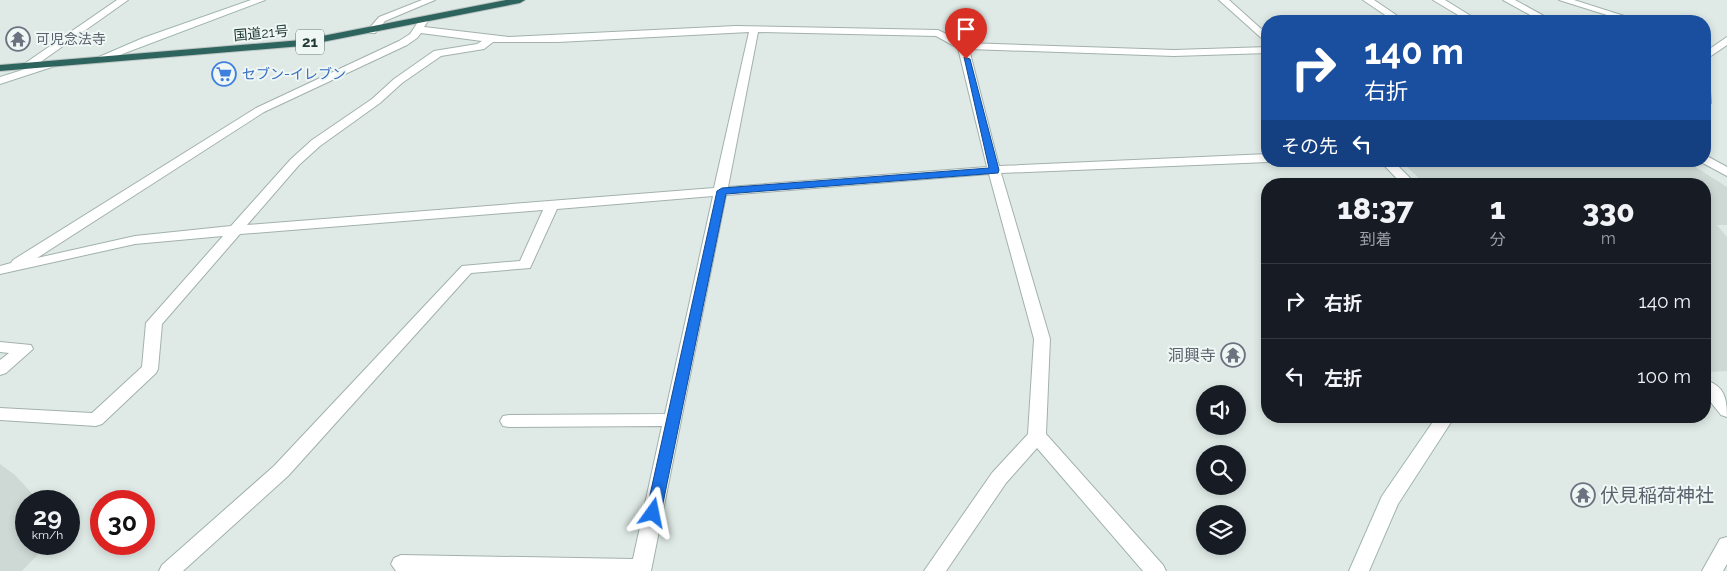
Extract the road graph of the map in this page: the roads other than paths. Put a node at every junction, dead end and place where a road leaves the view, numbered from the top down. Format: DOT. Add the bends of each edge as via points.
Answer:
graph roads {
  1 [pos="123,0"];
  2 [pos="260,0"];
  3 [pos="430,0"];
  4 [pos="520,0"];
  5 [pos="1224,0"];
  6 [pos="1368,0"];
  7 [pos="1438,0"];
  8 [pos="1508,0"];
  9 [pos="1564,0"];
  10 [pos="1391,15"];
  11 [pos="1464,15"];
  12 [pos="1537,15"];
  13 [pos="1615,15"];
  14 [pos="421,25"];
  15 [pos="754,30"];
  16 [pos="372,31"];
  17 [pos="1261,34"];
  18 [pos="491,39"];
  19 [pos="1727,40"];
  20 [pos="1711,44"];
  21 [pos="963,46"];
  22 [pos="1717,46"];
  23 [pos="1261,50"];
  24 [pos="1711,52"];
  25 [pos="97,60"];
  26 [pos="51,64"];
  27 [pos="28,66"];
  28 [pos="0,68"];
  29 [pos="0,81"];
  30 [pos="1261,158"];
  31 [pos="1711,163"];
  32 [pos="1392,167"];
  33 [pos="994,170"];
  34 [pos="1727,172"];
  35 [pos="1404,178"];
  36 [pos="722,191"];
  37 [pos="552,205"];
  38 [pos="237,230"];
  39 [pos="3,271"];
  40 [pos="0,347"];
  41 [pos="0,369"];
  42 [pos="1715,389"];
  43 [pos="1727,411"];
  44 [pos="0,414"];
  45 [pos="673,420"];
  46 [pos="509,421"];
  47 [pos="1441,423"];
  48 [pos="1037,436"];
  49 [pos="1727,545"];
  50 [pos="401,564"];
  51 [pos="641,570"];
  52 [pos="170,571"];
  53 [pos="934,571"];
  54 [pos="1156,571"];
  55 [pos="1359,571"];
  56 [pos="1712,571"];
  1 -- 27 [label="street"];
  2 -- 25 [label="street"];
  3 -- 16 [label="street" via="382,19"];
  4 -- 14 [label="highway, 国道21号 / 21"];
  5 -- 17 [label="street"];
  6 -- 10 [label="street"];
  7 -- 11 [label="street"];
  8 -- 12 [label="street"];
  9 -- 13 [label="street"];
  14 -- 16 [label="highway, 国道21号 / 21"];
  14 -- 18 [label="street" via="473,38"];
  14 -- 39 [label="street" via="414,36 403,43 260,110"];
  15 -- 18 [label="street"];
  15 -- 21 [label="street" via="938,33"];
  15 -- 36 [label="street"];
  16 -- 25 [label="highway, 国道21号 / 21" via="302,43"];
  18 -- 38 [label="street" via="480,46 438,53 398,81 295,162"];
  19 -- 22 [label="street"];
  20 -- 22 [label="street"];
  21 -- 23 [label="street" via="1174,53"];
  21 -- 33 [label="street"];
  22 -- 24 [label="street"];
  25 -- 26 [label="highway, 国道21号 / 21"];
  26 -- 27 [label="highway, 国道21号 / 21"];
  26 -- 29 [label="street"];
  27 -- 28 [label="highway, 国道21号 / 21"];
  30 -- 33 [label="street"];
  31 -- 34 [label="street"];
  32 -- 35 [label="street"];
  33 -- 36 [label="street"];
  33 -- 48 [label="street" via="1042,339"];
  36 -- 37 [label="street"];
  36 -- 45 [label="street"];
  37 -- 38 [label="street"];
  37 -- 52 [label="street" via="525,265 467,269 281,471"];
  38 -- 39 [label="street" via="135,240"];
  38 -- 44 [label="street" via="154,324 150,369 96,420"];
  40 -- 41 [label="street" via="25,349"];
  42 -- 43 [label="street"];
  45 -- 46 [label="street"];
  45 -- 51 [label="street"];
  47 -- 55 [label="street" via="1389,501"];
  48 -- 53 [label="street" via="998,478"];
  48 -- 54 [label="street"];
  49 -- 56 [label="street"];
  50 -- 51 [label="street"];
}
